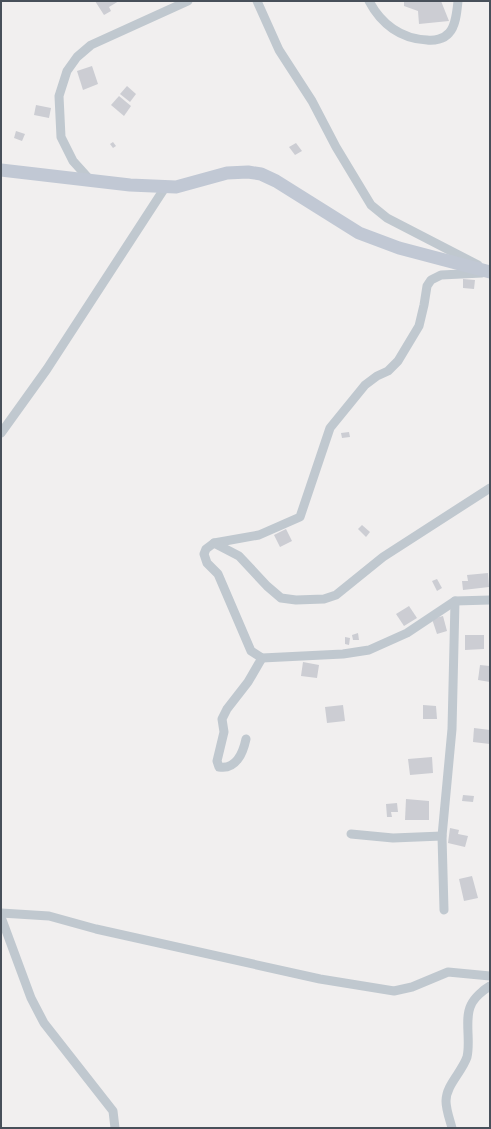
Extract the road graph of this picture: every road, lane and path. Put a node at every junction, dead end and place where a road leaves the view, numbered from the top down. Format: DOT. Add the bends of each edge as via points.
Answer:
graph roads {
  1 [pos="188,1"];
  2 [pos="257,1"];
  3 [pos="369,1"];
  4 [pos="458,1"];
  5 [pos="1,170"];
  6 [pos="91,181"];
  7 [pos="166,186"];
  8 [pos="490,272"];
  9 [pos="1,433"];
  10 [pos="490,488"];
  11 [pos="214,544"];
  12 [pos="490,600"];
  13 [pos="455,601"];
  14 [pos="262,658"];
  15 [pos="246,738"];
  16 [pos="350,834"];
  17 [pos="442,836"];
  18 [pos="444,910"];
  19 [pos="1,913"];
  20 [pos="1,917"];
  21 [pos="490,976"];
  22 [pos="490,986"];
  23 [pos="115,1128"];
  24 [pos="452,1128"];
  1 -- 6 [label="street" via="91,45 67,70 60,96 61,137 73,161"];
  2 -- 8 [label="street" via="279,50 312,101 371,205 387,218"];
  3 -- 4 [label="street" via="379,16 397,33 414,40 436,41 449,33 456,17"];
  5 -- 6 [label="street"];
  6 -- 7 [label="street" via="130,186"];
  7 -- 8 [label="street" via="176,187 227,173 261,174 359,233 399,248"];
  7 -- 9 [label="street" via="47,370"];
  8 -- 11 [label="street" via="440,275 426,286 419,326 398,362 365,385 330,428 300,518 259,535"];
  10 -- 11 [label="street" via="383,557 336,595 324,599 281,598 238,556"];
  11 -- 14 [label="street" via="206,549 204,554 207,563 218,574 251,651"];
  12 -- 13 [label="street"];
  13 -- 14 [label="street" via="407,632 369,650 343,654"];
  13 -- 17 [label="street" via="452,729"];
  14 -- 15 [label="street" via="222,719 224,732 217,761 219,767 226,768 236,762 244,751"];
  16 -- 17 [label="street" via="393,838"];
  17 -- 18 [label="street"];
  19 -- 21 [label="street" via="49,916 96,929 320,979 394,990 412,987 448,972"];
  20 -- 23 [label="street" via="31,998 44,1023 113,1111"];
  22 -- 24 [label="street" via="483,990 471,1005 468,1015 465,1063 448,1091 446,1101"];
}
